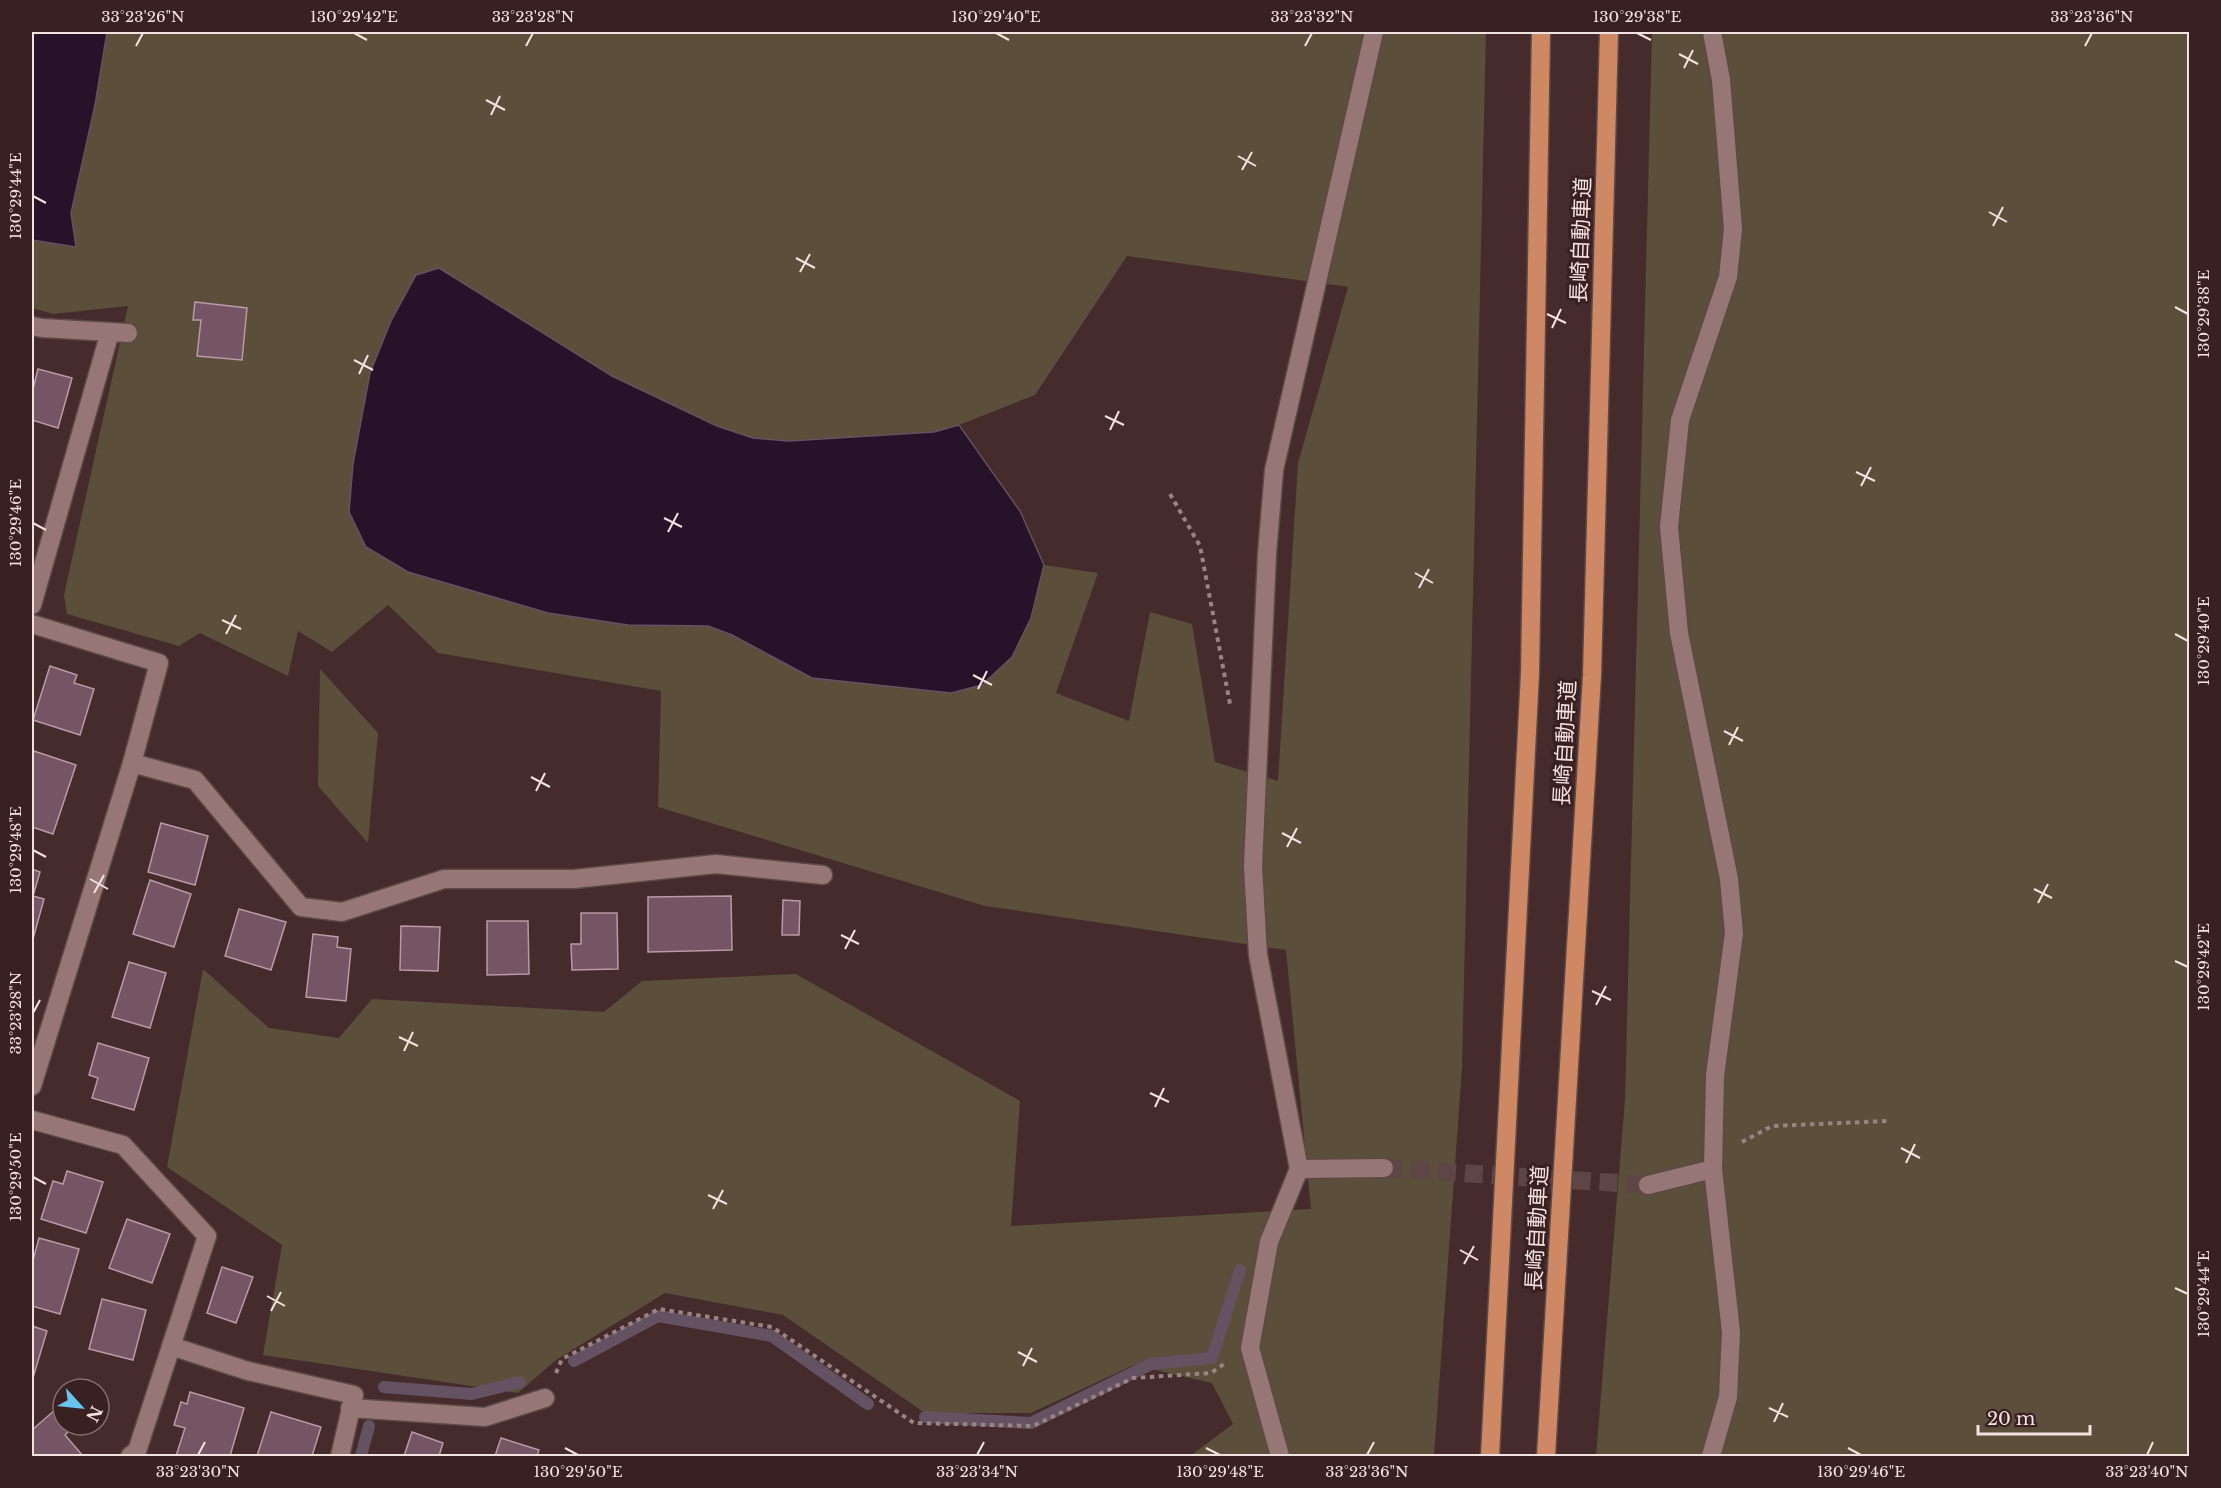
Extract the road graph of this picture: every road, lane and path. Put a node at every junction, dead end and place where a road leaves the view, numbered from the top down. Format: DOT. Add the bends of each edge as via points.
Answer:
graph roads {
  1 [pos="1374,32"];
  2 [pos="1541,32"];
  3 [pos="1609,32"];
  4 [pos="1712,32"];
  5 [pos="32,326"];
  6 [pos="1170,494"];
  7 [pos="32,605"];
  8 [pos="32,624"];
  9 [pos="1231,714"];
  10 [pos="132,763"];
  11 [pos="823,875"];
  12 [pos="32,1086"];
  13 [pos="32,1120"];
  14 [pos="1887,1121"];
  15 [pos="1384,1168"];
  16 [pos="1299,1169"];
  17 [pos="1713,1169"];
  18 [pos="1648,1185"];
  19 [pos="171,1346"];
  20 [pos="1250,1348"];
  21 [pos="545,1398"];
  22 [pos="350,1408"];
  23 [pos="130,1456"];
  24 [pos="340,1456"];
  25 [pos="1280,1456"];
  26 [pos="1490,1456"];
  27 [pos="1546,1456"];
  28 [pos="1711,1456"];
  1 -- 16 [label="street" via="1274,470 1267,554 1253,866 1257,944"];
  2 -- 26 [label="highway, 長崎自動車道" via="1530,673"];
  3 -- 27 [label="highway, 長崎自動車道" via="1592,675"];
  4 -- 17 [label="street" via="1721,80 1733,229 1728,277 1680,420 1669,527 1679,633 1729,879 1734,933 1715,1076"];
  5 -- 7 [label="street" via="119,333"];
  6 -- 9 [label="path" via="1200,546"];
  8 -- 10 [label="street" via="159,663"];
  10 -- 11 [label="street" via="195,780 301,907 342,912 444,879 574,879 716,864"];
  10 -- 12 [label="street"];
  13 -- 19 [label="street" via="123,1145 207,1236"];
  14 -- 17 [label="path" via="1772,1126 1747,1138"];
  15 -- 16 [label="street"];
  16 -- 20 [label="street" via="1269,1242"];
  17 -- 18 [label="street"];
  17 -- 28 [label="street" via="1731,1332 1728,1397"];
  19 -- 22 [label="street" via="248,1371 354,1395"];
  19 -- 23 [label="street" via="137,1451"];
  20 -- 21 [label="path" via="1211,1372 1132,1378 1033,1426 914,1423 772,1327 659,1309 562,1359"];
  20 -- 25 [label="street"];
  21 -- 22 [label="street" via="485,1417"];
  22 -- 24 [label="street"];
}
